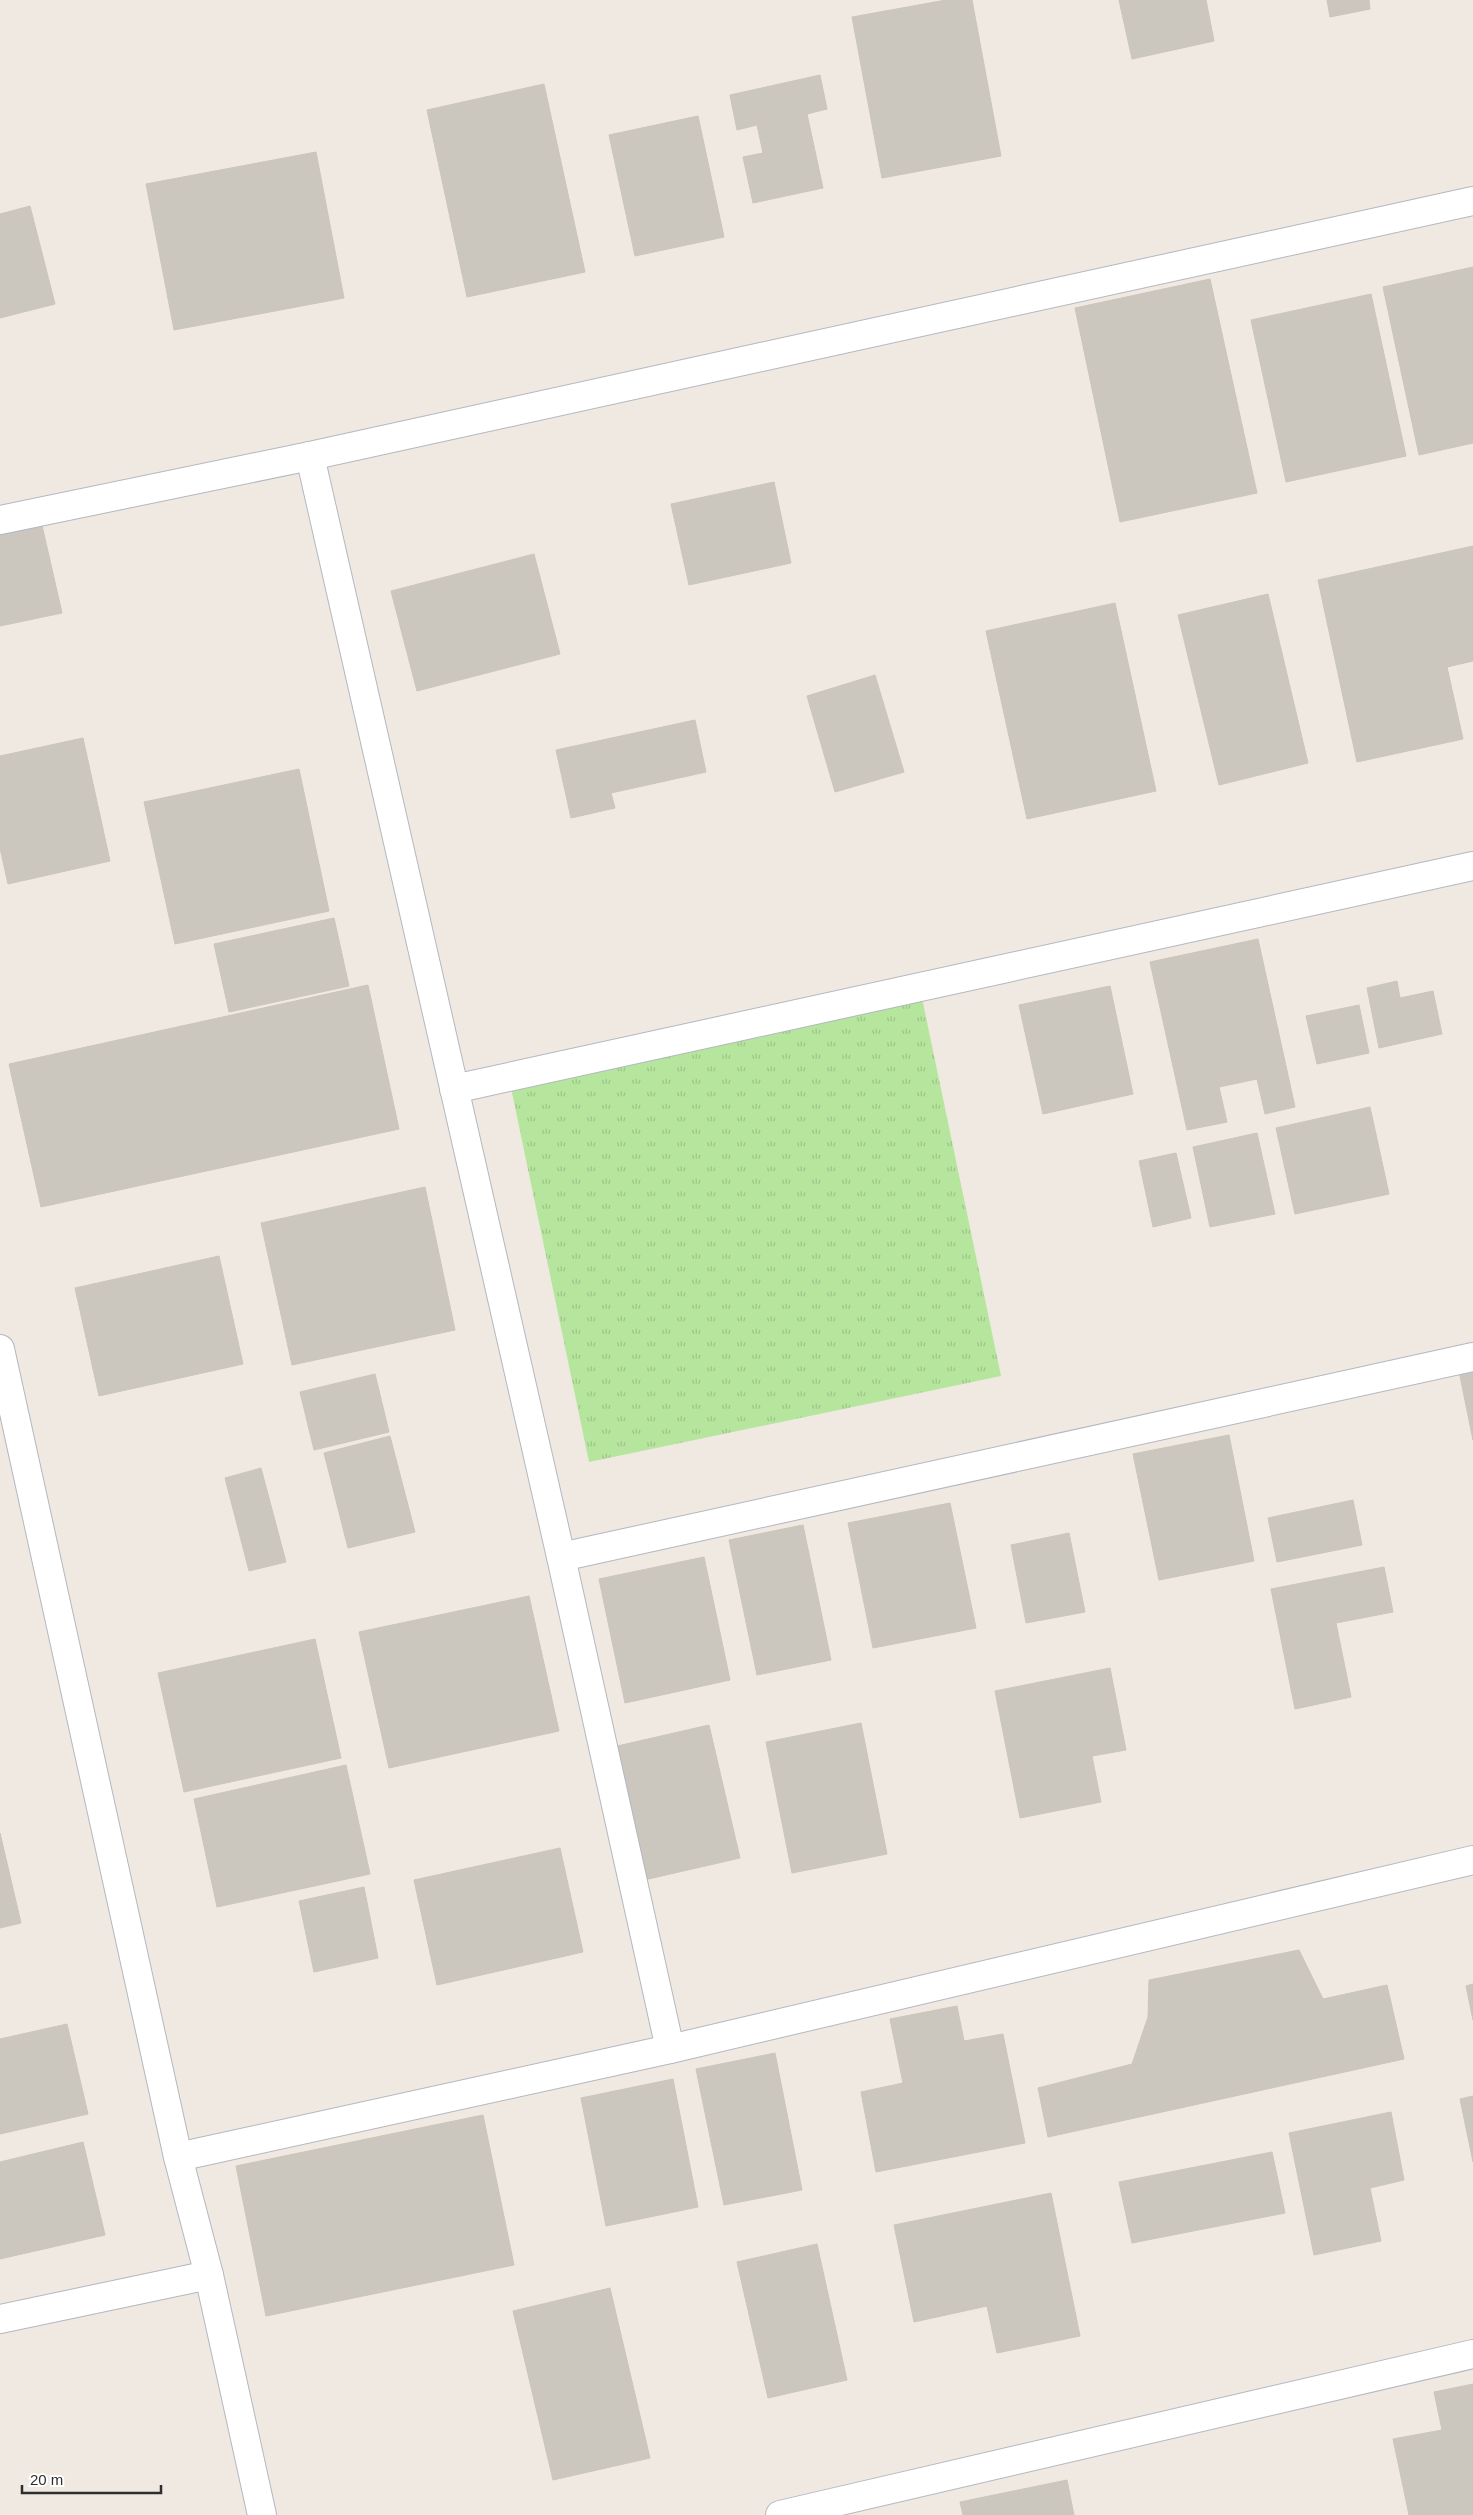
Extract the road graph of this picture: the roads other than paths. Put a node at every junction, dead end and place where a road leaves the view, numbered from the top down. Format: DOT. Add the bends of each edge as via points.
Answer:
graph roads {
  1 [pos="1473,201"];
  2 [pos="310,456"];
  3 [pos="0,520"];
  4 [pos="1473,866"];
  5 [pos="454,1089"];
  6 [pos="0,1349"];
  7 [pos="1473,1357"];
  8 [pos="561,1557"];
  9 [pos="1473,1860"];
  10 [pos="670,2049"];
  11 [pos="178,2157"];
  12 [pos="208,2275"];
  13 [pos="0,2319"];
  14 [pos="1473,2354"];
  15 [pos="262,2515"];
  16 [pos="780,2515"];
  1 -- 2 [label="street"];
  2 -- 3 [label="street"];
  2 -- 5 [label="street"];
  4 -- 5 [label="street"];
  5 -- 8 [label="street"];
  6 -- 11 [label="street"];
  7 -- 8 [label="street"];
  8 -- 10 [label="street"];
  9 -- 10 [label="street"];
  10 -- 11 [label="street"];
  11 -- 12 [label="street"];
  12 -- 13 [label="street"];
  12 -- 15 [label="street"];
  14 -- 16 [label="street"];
}
